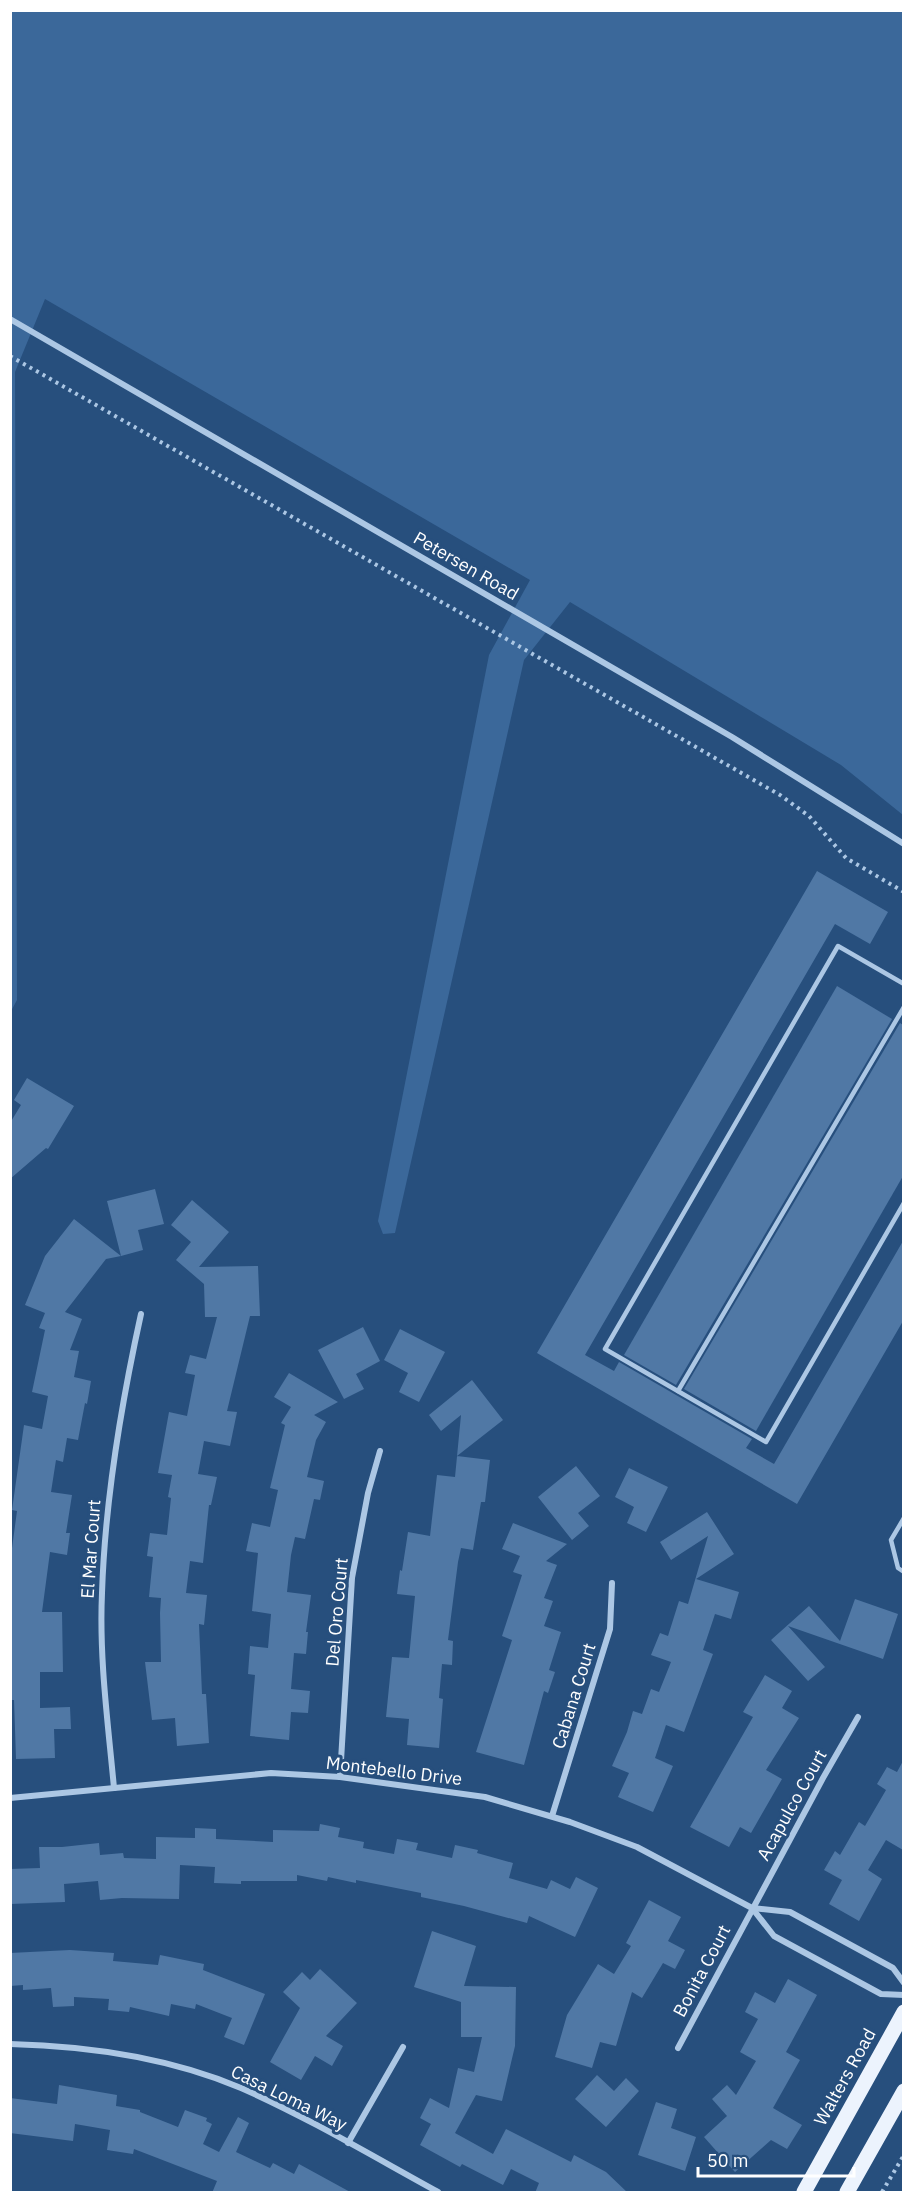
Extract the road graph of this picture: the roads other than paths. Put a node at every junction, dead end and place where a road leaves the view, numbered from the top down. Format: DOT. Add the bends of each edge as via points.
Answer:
graph roads {
  1 [pos="10,319"];
  2 [pos="903,844"];
  3 [pos="903,984"];
  4 [pos="903,1007"];
  5 [pos="903,1203"];
  6 [pos="141,1314"];
  7 [pos="678,1391"];
  8 [pos="380,1451"];
  9 [pos="903,1518"];
  10 [pos="903,1572"];
  11 [pos="612,1584"];
  12 [pos="858,1717"];
  13 [pos="340,1777"];
  14 [pos="114,1788"];
  15 [pos="10,1798"];
  16 [pos="552,1816"];
  17 [pos="752,1908"];
  18 [pos="903,1983"];
  19 [pos="903,1995"];
  20 [pos="903,2012"];
  21 [pos="10,2044"];
  22 [pos="403,2047"];
  23 [pos="678,2048"];
  24 [pos="903,2091"];
  25 [pos="348,2143"];
  26 [pos="438,2193"];
  27 [pos="804,2193"];
  28 [pos="847,2193"];
  1 -- 2 [label="street, Petersen Road" via="732,737"];
  3 -- 7 [label="lane" via="838,946 605,1349"];
  4 -- 7 [label="lane"];
  5 -- 7 [label="lane" via="766,1442"];
  6 -- 14 [label="street, El Mar Court" via="108,1509 102,1593 103,1678"];
  8 -- 13 [label="street, Del Oro Court" via="352,1578"];
  9 -- 10 [label="lane" via="891,1540 898,1568"];
  11 -- 16 [label="street, Cabana Court" via="610,1629"];
  12 -- 17 [label="street, Acapulco Court"];
  13 -- 14 [label="street, Montebello Drive" via="271,1773"];
  13 -- 16 [label="street, Montebello Drive" via="485,1797"];
  14 -- 15 [label="street, Montebello Drive"];
  16 -- 17 [label="street, Montebello Drive" via="637,1847"];
  17 -- 18 [label="street, Montebello Drive" via="790,1911 893,1968"];
  17 -- 19 [label="street, Montebello Drive" via="774,1936 881,1994"];
  17 -- 23 [label="street, Bonita Court"];
  20 -- 27 [label="main road, Walters Road"];
  21 -- 25 [label="street, Casa Loma Way" via="88,2048 185,2069 240,2088"];
  22 -- 25 [label="street"];
  24 -- 28 [label="main road"];
  25 -- 26 [label="street, Casa Loma Way"];
}
